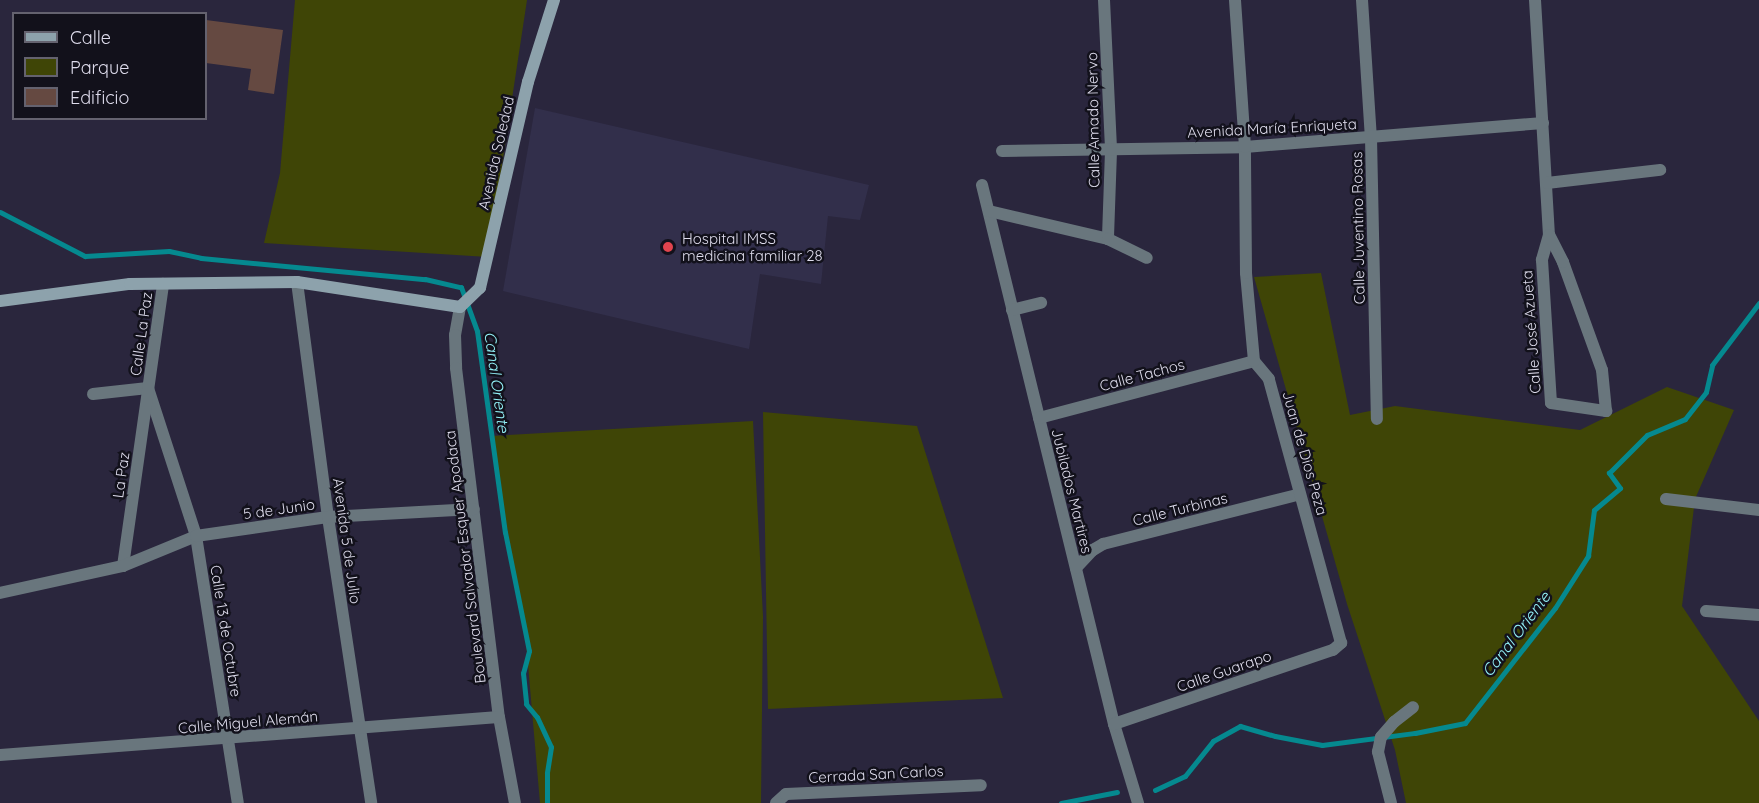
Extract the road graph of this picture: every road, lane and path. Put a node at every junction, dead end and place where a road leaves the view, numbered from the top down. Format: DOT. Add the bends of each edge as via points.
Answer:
graph roads {
  1 [pos="554,0"];
  2 [pos="1104,0"];
  3 [pos="1234,0"];
  4 [pos="1362,0"];
  5 [pos="1535,0"];
  6 [pos="1543,123"];
  7 [pos="1371,138"];
  8 [pos="1245,147"];
  9 [pos="1002,151"];
  10 [pos="1111,151"];
  11 [pos="1660,170"];
  12 [pos="1546,183"];
  13 [pos="982,185"];
  14 [pos="988,211"];
  15 [pos="1549,235"];
  16 [pos="1108,239"];
  17 [pos="1148,258"];
  18 [pos="297,282"];
  19 [pos="163,284"];
  20 [pos="0,301"];
  21 [pos="1041,303"];
  22 [pos="460,307"];
  23 [pos="1012,310"];
  24 [pos="1254,361"];
  25 [pos="148,388"];
  26 [pos="93,394"];
  27 [pos="1039,418"];
  28 [pos="1377,418"];
  29 [pos="1300,494"];
  30 [pos="1666,499"];
  31 [pos="474,508"];
  32 [pos="1759,510"];
  33 [pos="328,517"];
  34 [pos="196,536"];
  35 [pos="123,566"];
  36 [pos="1076,568"];
  37 [pos="0,593"];
  38 [pos="1707,611"];
  39 [pos="1759,615"];
  40 [pos="1341,643"];
  41 [pos="1413,708"];
  42 [pos="499,717"];
  43 [pos="1114,724"];
  44 [pos="358,728"];
  45 [pos="228,740"];
  46 [pos="0,755"];
  47 [pos="981,785"];
  48 [pos="238,803"];
  49 [pos="371,803"];
  50 [pos="515,803"];
  51 [pos="776,803"];
  52 [pos="1138,803"];
  53 [pos="1391,803"];
  1 -- 22 [label="main road, Avenida Soledad" via="528,82 480,288"];
  2 -- 10 [label="street, Calle Amado Nervo"];
  3 -- 8 [label="street, Juan de Dios Peza"];
  4 -- 7 [label="street, Calle Juventino Rosas"];
  5 -- 6 [label="street, Calle José Azueta"];
  6 -- 7 [label="street, Avenida María Enriqueta"];
  6 -- 12 [label="street, Calle José Azueta"];
  7 -- 8 [label="street, Avenida María Enriqueta"];
  7 -- 28 [label="street, Calle Juventino Rosas"];
  8 -- 10 [label="street, Avenida María Enriqueta"];
  8 -- 24 [label="street, Juan de Dios Peza" via="1246,273"];
  9 -- 10 [label="street, Avenida María Enriqueta"];
  10 -- 16 [label="street, Calle Amado Nervo"];
  11 -- 12 [label="street"];
  12 -- 15 [label="street, Calle José Azueta"];
  13 -- 14 [label="street, Jubilados Martires"];
  14 -- 16 [label="street"];
  14 -- 23 [label="street, Jubilados Martires"];
  15 -- 15 [label="street, Calle José Azueta" via="1563,262 1602,370 1606,411 1551,403 1542,260"];
  16 -- 17 [label="street"];
  18 -- 19 [label="main road"];
  18 -- 22 [label="main road"];
  18 -- 33 [label="street, Avenida 5 de Julio"];
  19 -- 20 [label="main road" via="130,284"];
  19 -- 25 [label="street, Calle La Paz"];
  21 -- 23 [label="street"];
  22 -- 31 [label="street, Boulevard Salvador Esquer Apodaca" via="455,335 456,368"];
  23 -- 27 [label="street, Jubilados Martires"];
  24 -- 27 [label="street, Calle Tachos"];
  24 -- 29 [label="street, Juan de Dios Peza" via="1269,380"];
  25 -- 26 [label="street"];
  25 -- 34 [label="street, Calle 13 de Octubre"];
  25 -- 35 [label="street, La Paz"];
  27 -- 36 [label="street, Jubilados Martires"];
  29 -- 36 [label="street, Calle Turbinas" via="1103,544"];
  29 -- 40 [label="street, Juan de Dios Peza"];
  30 -- 32 [label="street"];
  31 -- 33 [label="street, 5 de Junio"];
  31 -- 42 [label="street, Boulevard Salvador Esquer Apodaca"];
  33 -- 34 [label="street, 5 de Junio"];
  33 -- 44 [label="street, Avenida 5 de Julio"];
  34 -- 35 [label="street, 5 de Junio"];
  34 -- 45 [label="street, Calle 13 de Octubre"];
  35 -- 37 [label="street, 5 de Junio"];
  36 -- 43 [label="street, Jubilados Martires"];
  38 -- 39 [label="street"];
  40 -- 43 [label="street, Calle Guarapo" via="1333,650"];
  41 -- 53 [label="street" via="1381,737 1378,752"];
  42 -- 44 [label="street, Calle Miguel Alemán"];
  42 -- 50 [label="street, Boulevard Salvador Esquer Apodaca"];
  43 -- 52 [label="street, Jubilados Martires"];
  44 -- 45 [label="street, Calle Miguel Alemán"];
  44 -- 49 [label="street, Avenida 5 de Julio"];
  45 -- 46 [label="street, Calle Miguel Alemán"];
  45 -- 48 [label="street, Calle 13 de Octubre"];
  47 -- 51 [label="street, Cerrada San Carlos" via="786,794"];
}
